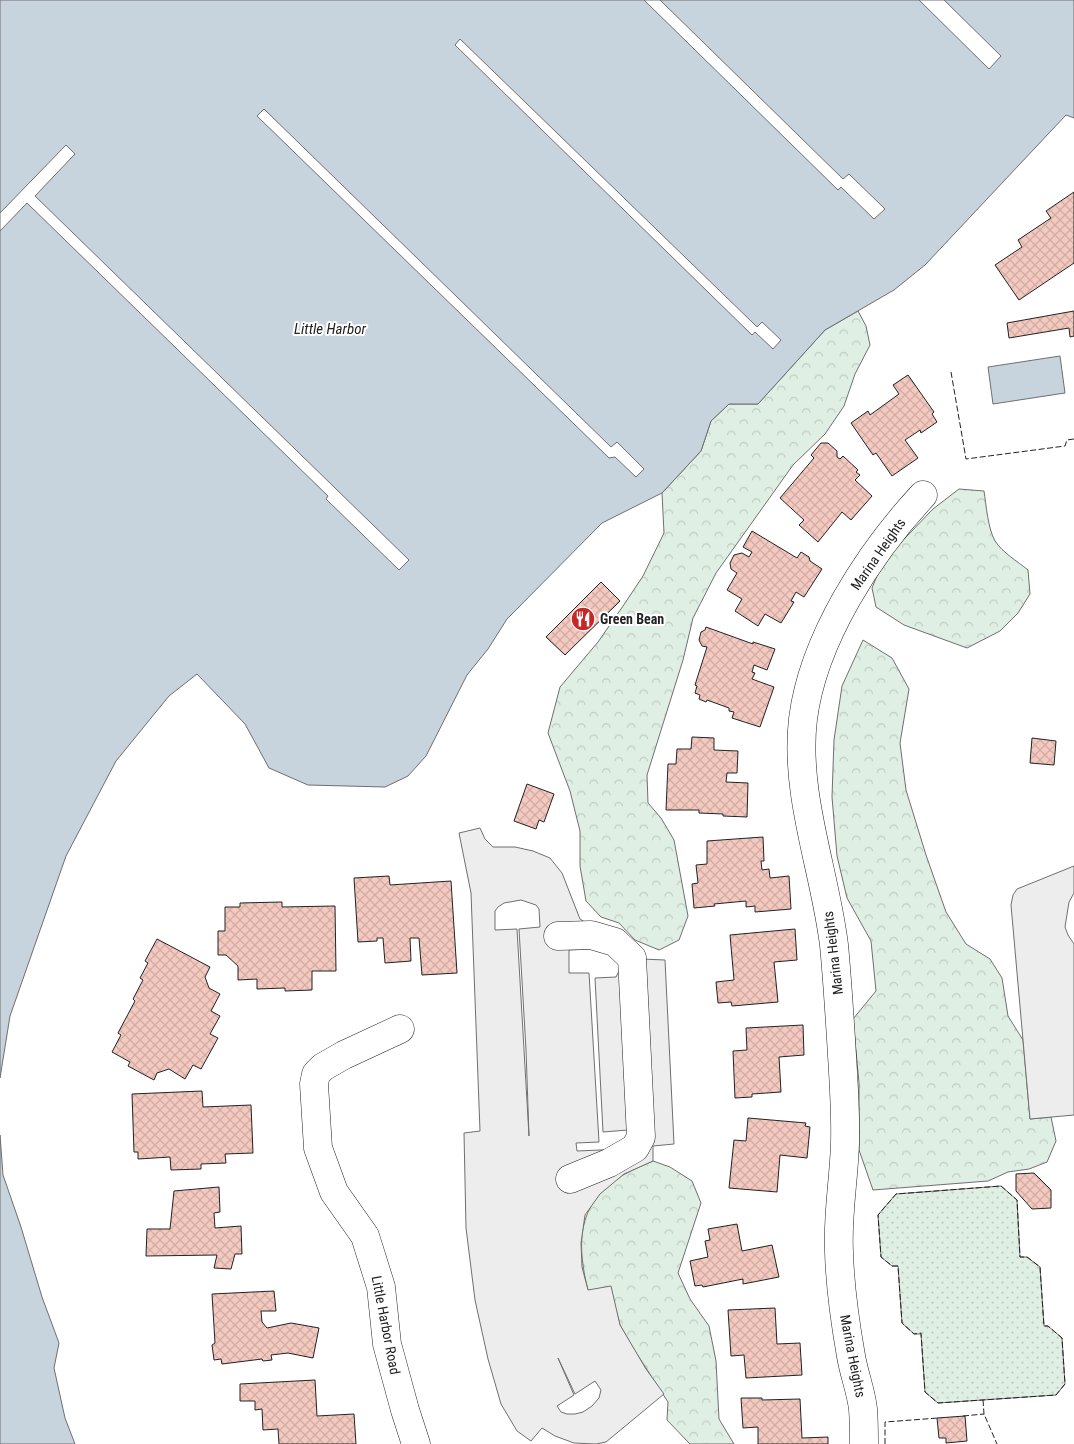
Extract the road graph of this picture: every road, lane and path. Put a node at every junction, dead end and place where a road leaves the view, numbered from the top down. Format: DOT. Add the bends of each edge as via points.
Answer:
graph roads {
  1 [pos="923,495"];
  2 [pos="558,936"];
  3 [pos="400,1029"];
  4 [pos="570,1179"];
  5 [pos="416,1444"];
  6 [pos="864,1444"];
  1 -- 6 [label="street, Marina Heights" via="866,565 845,602 812,676 803,719 801,757 834,942 838,988 845,1092 839,1250 850,1348 863,1408"];
  2 -- 4 [label="street" via="591,935 615,942 632,958 642,1137 634,1148 609,1163"];
  3 -- 5 [label="street, Little Harbor Road" via="323,1066 316,1074 314,1084 318,1148 334,1192 365,1236 381,1287 387,1344"];
}
